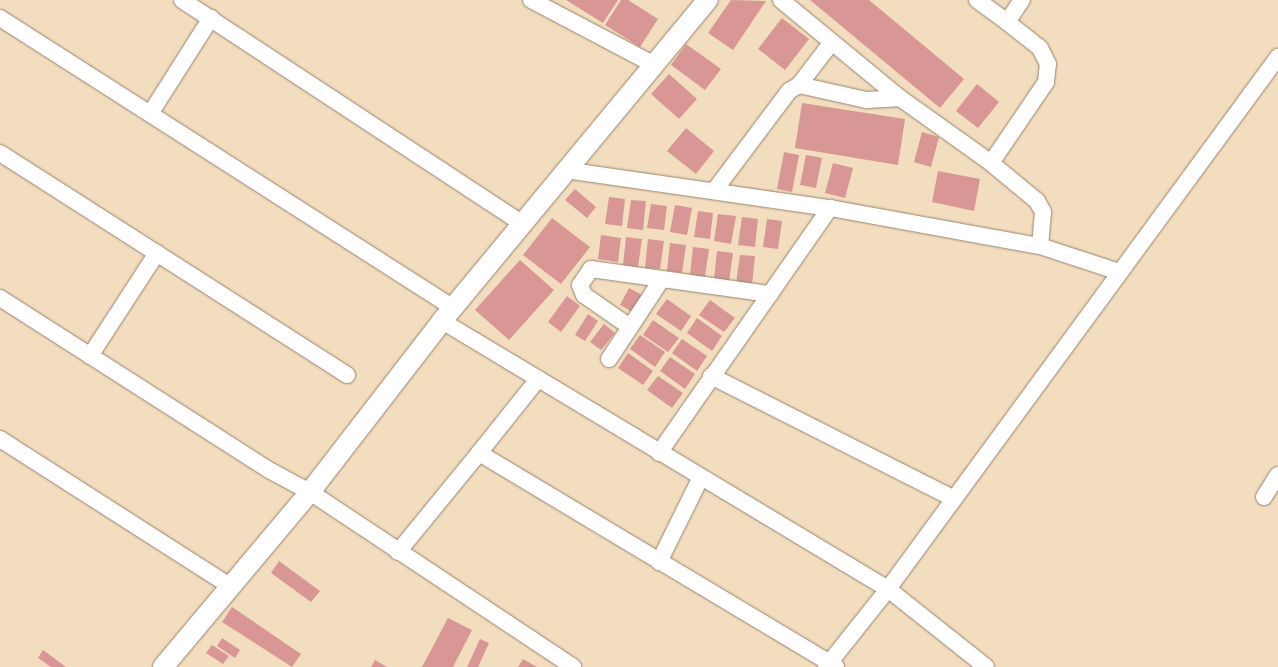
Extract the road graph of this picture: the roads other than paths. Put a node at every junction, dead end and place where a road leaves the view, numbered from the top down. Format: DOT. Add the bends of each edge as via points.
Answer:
graph roads {
  1 [pos="182,0"];
  2 [pos="531,0"];
  3 [pos="708,0"];
  4 [pos="781,0"];
  5 [pos="977,0"];
  6 [pos="1022,0"];
  7 [pos="0,18"];
  8 [pos="211,18"];
  9 [pos="1007,22"];
  10 [pos="832,42"];
  11 [pos="1278,57"];
  12 [pos="655,66"];
  13 [pos="799,84"];
  14 [pos="900,98"];
  15 [pos="150,114"];
  16 [pos="0,153"];
  17 [pos="991,163"];
  18 [pos="565,170"];
  19 [pos="714,191"];
  20 [pos="830,208"];
  21 [pos="522,223"];
  22 [pos="1040,246"];
  23 [pos="157,254"];
  24 [pos="1119,272"];
  25 [pos="662,279"];
  26 [pos="770,294"];
  27 [pos="0,298"];
  28 [pos="447,314"];
  29 [pos="630,327"];
  30 [pos="90,356"];
  31 [pos="609,359"];
  32 [pos="347,375"];
  33 [pos="711,376"];
  34 [pos="538,379"];
  35 [pos="0,439"];
  36 [pos="479,453"];
  37 [pos="659,453"];
  38 [pos="1278,475"];
  39 [pos="700,479"];
  40 [pos="310,492"];
  41 [pos="1264,497"];
  42 [pos="953,498"];
  43 [pos="398,552"];
  44 [pos="659,562"];
  45 [pos="231,586"];
  46 [pos="888,589"];
  47 [pos="830,665"];
  48 [pos="163,667"];
  49 [pos="573,667"];
  50 [pos="986,667"];
  1 -- 8 [label="street"];
  2 -- 12 [label="street"];
  3 -- 12 [label="street"];
  4 -- 10 [label="street"];
  5 -- 9 [label="street"];
  6 -- 9 [label="street"];
  7 -- 15 [label="street"];
  8 -- 15 [label="street"];
  8 -- 21 [label="street"];
  9 -- 17 [label="street" via="1040,48 1048,64 1046,82"];
  10 -- 13 [label="street"];
  10 -- 14 [label="street"];
  11 -- 24 [label="street"];
  12 -- 18 [label="street"];
  13 -- 14 [label="street" via="866,100"];
  13 -- 19 [label="street" via="788,91"];
  14 -- 17 [label="street"];
  15 -- 28 [label="street"];
  16 -- 23 [label="street"];
  17 -- 22 [label="street" via="1037,201 1043,212"];
  18 -- 19 [label="street"];
  18 -- 21 [label="street"];
  19 -- 20 [label="street"];
  20 -- 22 [label="street"];
  20 -- 26 [label="street"];
  21 -- 28 [label="street"];
  22 -- 24 [label="street"];
  23 -- 30 [label="street"];
  23 -- 32 [label="street"];
  24 -- 42 [label="street"];
  25 -- 26 [label="street"];
  25 -- 29 [label="street"];
  25 -- 29 [label="street" via="591,269 584,275 580,285 584,295"];
  26 -- 33 [label="street"];
  27 -- 30 [label="street"];
  28 -- 34 [label="street"];
  28 -- 40 [label="street"];
  29 -- 31 [label="street"];
  30 -- 40 [label="street"];
  33 -- 37 [label="street"];
  33 -- 42 [label="street"];
  34 -- 36 [label="street"];
  34 -- 37 [label="street"];
  35 -- 45 [label="street"];
  36 -- 43 [label="street"];
  36 -- 44 [label="street"];
  37 -- 39 [label="street"];
  38 -- 41 [label="street"];
  39 -- 44 [label="street"];
  39 -- 46 [label="street"];
  40 -- 43 [label="street"];
  40 -- 45 [label="street"];
  42 -- 46 [label="street"];
  43 -- 49 [label="street"];
  44 -- 47 [label="street"];
  45 -- 48 [label="street"];
  46 -- 47 [label="street"];
  46 -- 50 [label="street"];
}
